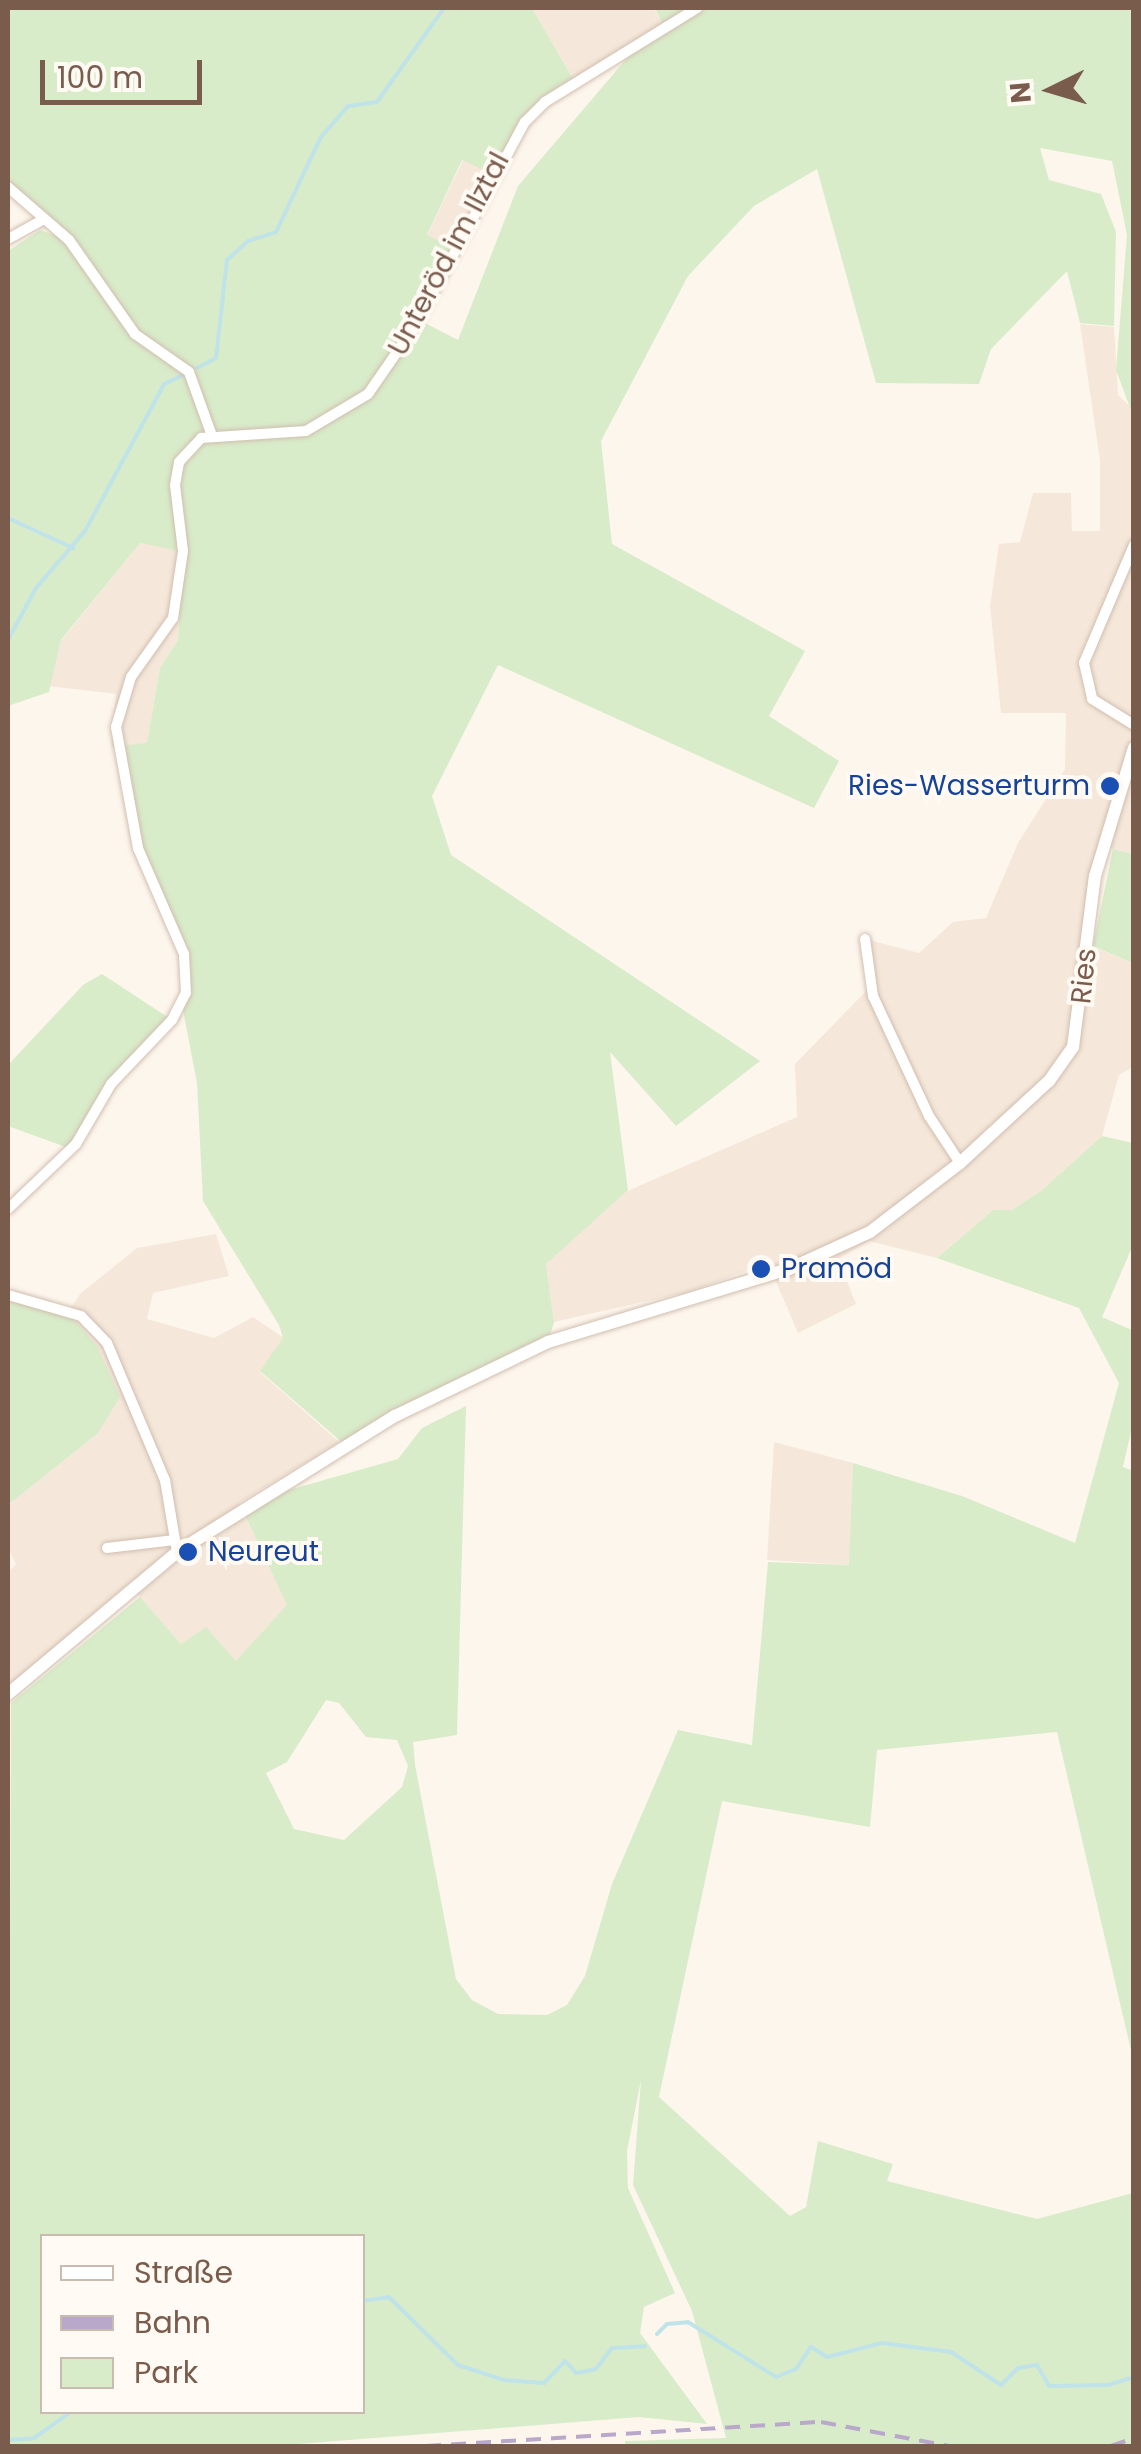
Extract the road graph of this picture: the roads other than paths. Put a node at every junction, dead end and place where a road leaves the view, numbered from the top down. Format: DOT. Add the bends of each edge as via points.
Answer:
graph roads {
  1 [pos="697,8"];
  2 [pos="8,187"];
  3 [pos="42,220"];
  4 [pos="8,239"];
  5 [pos="212,436"];
  6 [pos="1134,545"];
  7 [pos="1134,726"];
  8 [pos="1134,748"];
  9 [pos="865,939"];
  10 [pos="960,1163"];
  11 [pos="8,1209"];
  12 [pos="8,1294"];
  13 [pos="176,1546"];
  14 [pos="107,1548"];
  15 [pos="8,1694"];
  1 -- 5 [label="street, Unteröd im Ilztal" via="545,102 511,139 456,255 376,388 306,431"];
  2 -- 3 [label="street"];
  3 -- 4 [label="street"];
  3 -- 5 [label="street" via="82,254 136,334 189,372"];
  5 -- 11 [label="street" via="194,443 179,462 175,485 184,552 173,618 131,677 119,710 120,770 138,848 184,954 186,993 172,1020 111,1084 76,1144"];
  6 -- 7 [label="street" via="1084,662 1092,699"];
  8 -- 10 [label="street, Ries" via="1095,876 1073,1047 1049,1081"];
  9 -- 10 [label="street" via="873,996 929,1116"];
  10 -- 13 [label="street, Ries" via="870,1232 788,1269 566,1336 394,1416"];
  12 -- 13 [label="street" via="80,1316 101,1335 131,1388 156,1455"];
  13 -- 14 [label="street"];
  13 -- 15 [label="street"];
}
